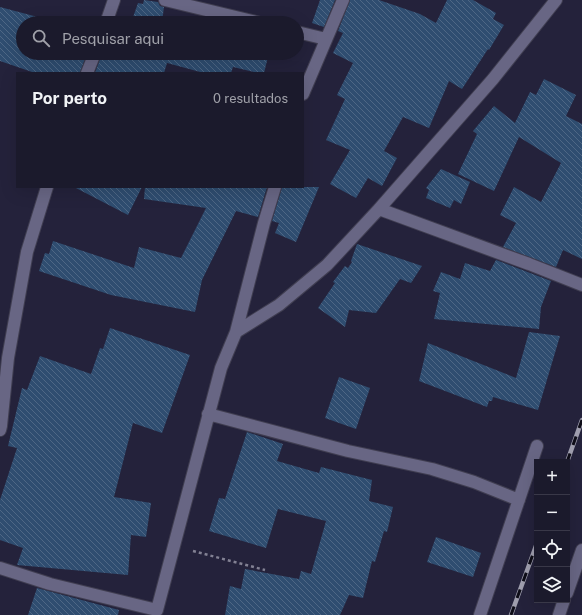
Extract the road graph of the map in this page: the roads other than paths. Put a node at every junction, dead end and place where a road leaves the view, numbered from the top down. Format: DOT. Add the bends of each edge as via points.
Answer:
graph roads {
  1 [pos="114,0"];
  2 [pos="165,0"];
  3 [pos="343,0"];
  4 [pos="556,0"];
  5 [pos="108,16"];
  6 [pos="231,16"];
  7 [pos="304,34"];
  8 [pos="326,39"];
  9 [pos="93,60"];
  10 [pos="88,72"];
  11 [pos="304,92"];
  12 [pos="47,188"];
  13 [pos="275,188"];
  14 [pos="379,209"];
  15 [pos="582,285"];
  16 [pos="236,332"];
  17 [pos="208,414"];
  18 [pos="0,430"];
  19 [pos="537,446"];
  20 [pos="519,500"];
  21 [pos="582,550"];
  22 [pos="0,568"];
  23 [pos="570,584"];
  24 [pos="563,603"];
  25 [pos="156,612"];
  26 [pos="480,615"];
  27 [pos="559,615"];
  1 -- 5 [label="street"];
  2 -- 6 [label="street"];
  3 -- 8 [label="street"];
  4 -- 14 [label="street" via="493,79"];
  7 -- 8 [label="street"];
  8 -- 11 [label="street"];
  9 -- 10 [label="street"];
  12 -- 18 [label="street" via="27,252 8,358"];
  13 -- 16 [label="street"];
  14 -- 15 [label="street"];
  14 -- 16 [label="street" via="327,264 279,305"];
  16 -- 17 [label="street" via="221,368"];
  17 -- 20 [label="street" via="348,451 432,469"];
  17 -- 25 [label="street"];
  19 -- 20 [label="street"];
  20 -- 26 [label="street"];
  21 -- 23 [label="street"];
  22 -- 25 [label="street"];
  24 -- 27 [label="street"];
}
